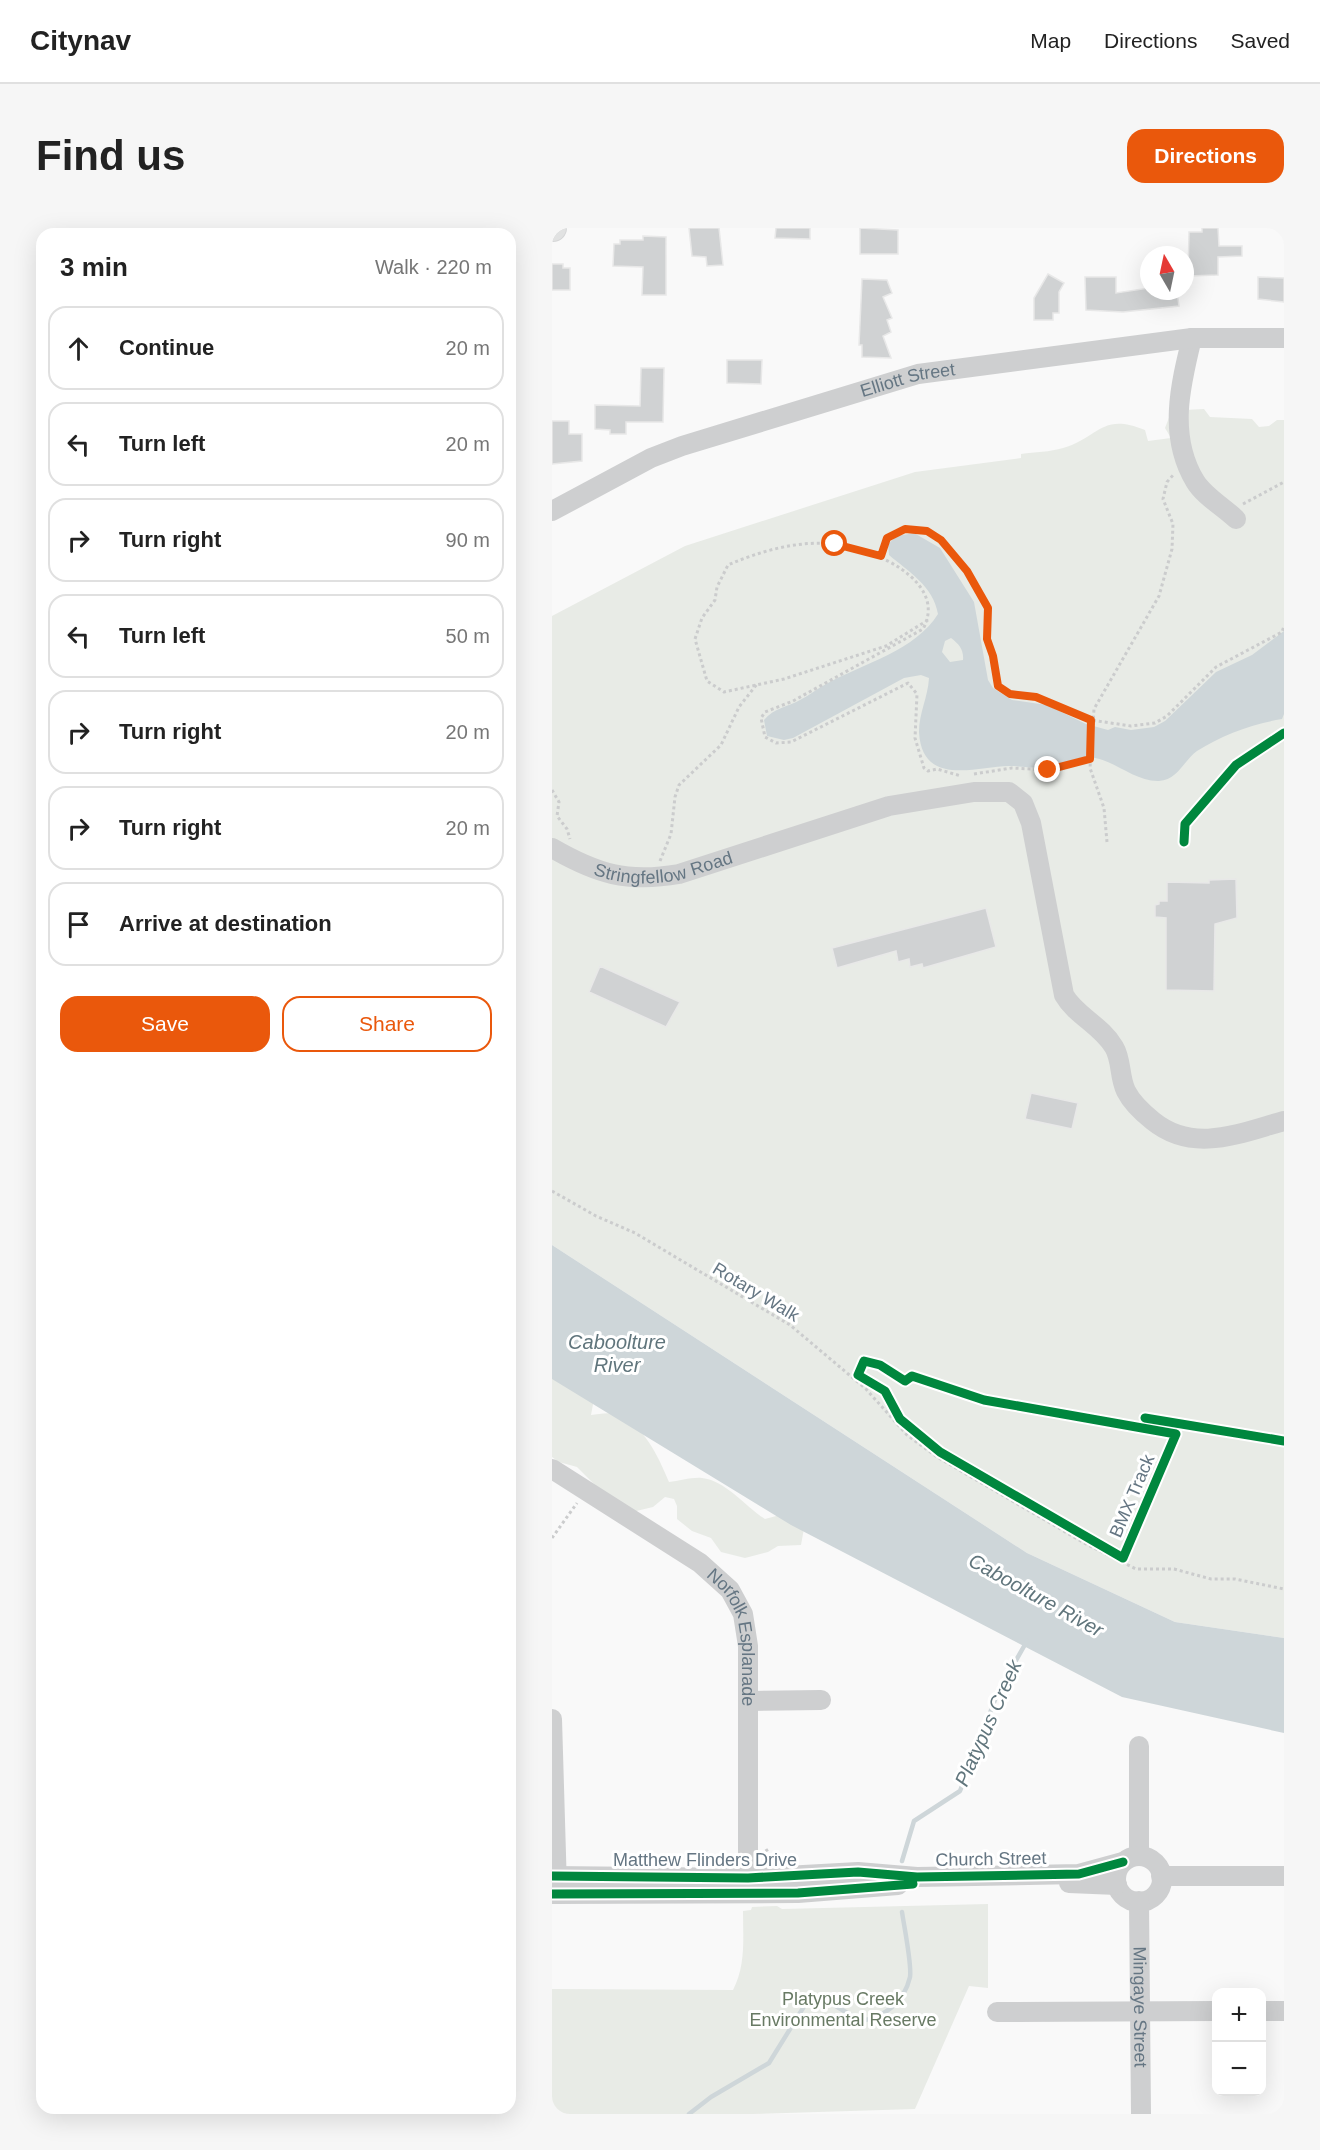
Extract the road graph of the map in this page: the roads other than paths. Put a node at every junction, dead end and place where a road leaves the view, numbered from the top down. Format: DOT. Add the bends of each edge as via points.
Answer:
graph roads {
  1 [pos="1192,338"];
  2 [pos="1284,338"];
  3 [pos="552,511"];
  4 [pos="1233,516"];
  5 [pos="558,851"];
  6 [pos="1284,1121"];
  7 [pos="552,1469"];
  8 [pos="821,1700"];
  9 [pos="749,1701"];
  10 [pos="552,1719"];
  11 [pos="1139,1746"];
  12 [pos="1131,1859"];
  13 [pos="1161,1876"];
  14 [pos="1284,1876"];
  15 [pos="858,1880"];
  16 [pos="555,1885"];
  17 [pos="1117,1885"];
  18 [pos="748,1886"];
  19 [pos="1139,1901"];
  20 [pos="1139,2011"];
  21 [pos="1212,2011"];
  22 [pos="1266,2011"];
  23 [pos="1284,2011"];
  24 [pos="997,2012"];
  25 [pos="1141,2114"];
  1 -- 2 [label="street, Elliott Street"];
  1 -- 3 [label="street, Elliott Street" via="918,374 858,390 651,458"];
  1 -- 4 [label="street" via="1177,418 1180,449 1196,482"];
  5 -- 6 [label="street, Stringfellow Road" via="599,872 657,878 890,806 974,792 1009,792 1023,803 1031,822 1064,995 1114,1047 1127,1092 1143,1113 1169,1132 1196,1140 1211,1140"];
  7 -- 9 [label="street, Norfolk Esplanade" via="578,1496 700,1563 730,1590 743,1614"];
  8 -- 9 [label="street"];
  9 -- 18 [label="street, Norfolk Esplanade"];
  10 -- 16 [label="street"];
  11 -- 12 [label="street"];
  12 -- 13 [label="street" via="1156,1864"];
  12 -- 15 [label="street, Church Street" via="1079,1874"];
  12 -- 17 [label="street" via="1117,1873"];
  13 -- 14 [label="street"];
  13 -- 19 [label="street" via="1154,1896"];
  15 -- 17 [label="street, Church Street"];
  15 -- 18 [label="street, Matthew Flinders Drive"];
  16 -- 18 [label="street, Matthew Flinders Drive"];
  17 -- 19 [label="street" via="1125,1897"];
  19 -- 20 [label="street, Mingaye Street"];
  20 -- 21 [label="street"];
  20 -- 24 [label="street"];
  20 -- 25 [label="street, Mingaye Street"];
  22 -- 23 [label="street"];
}
